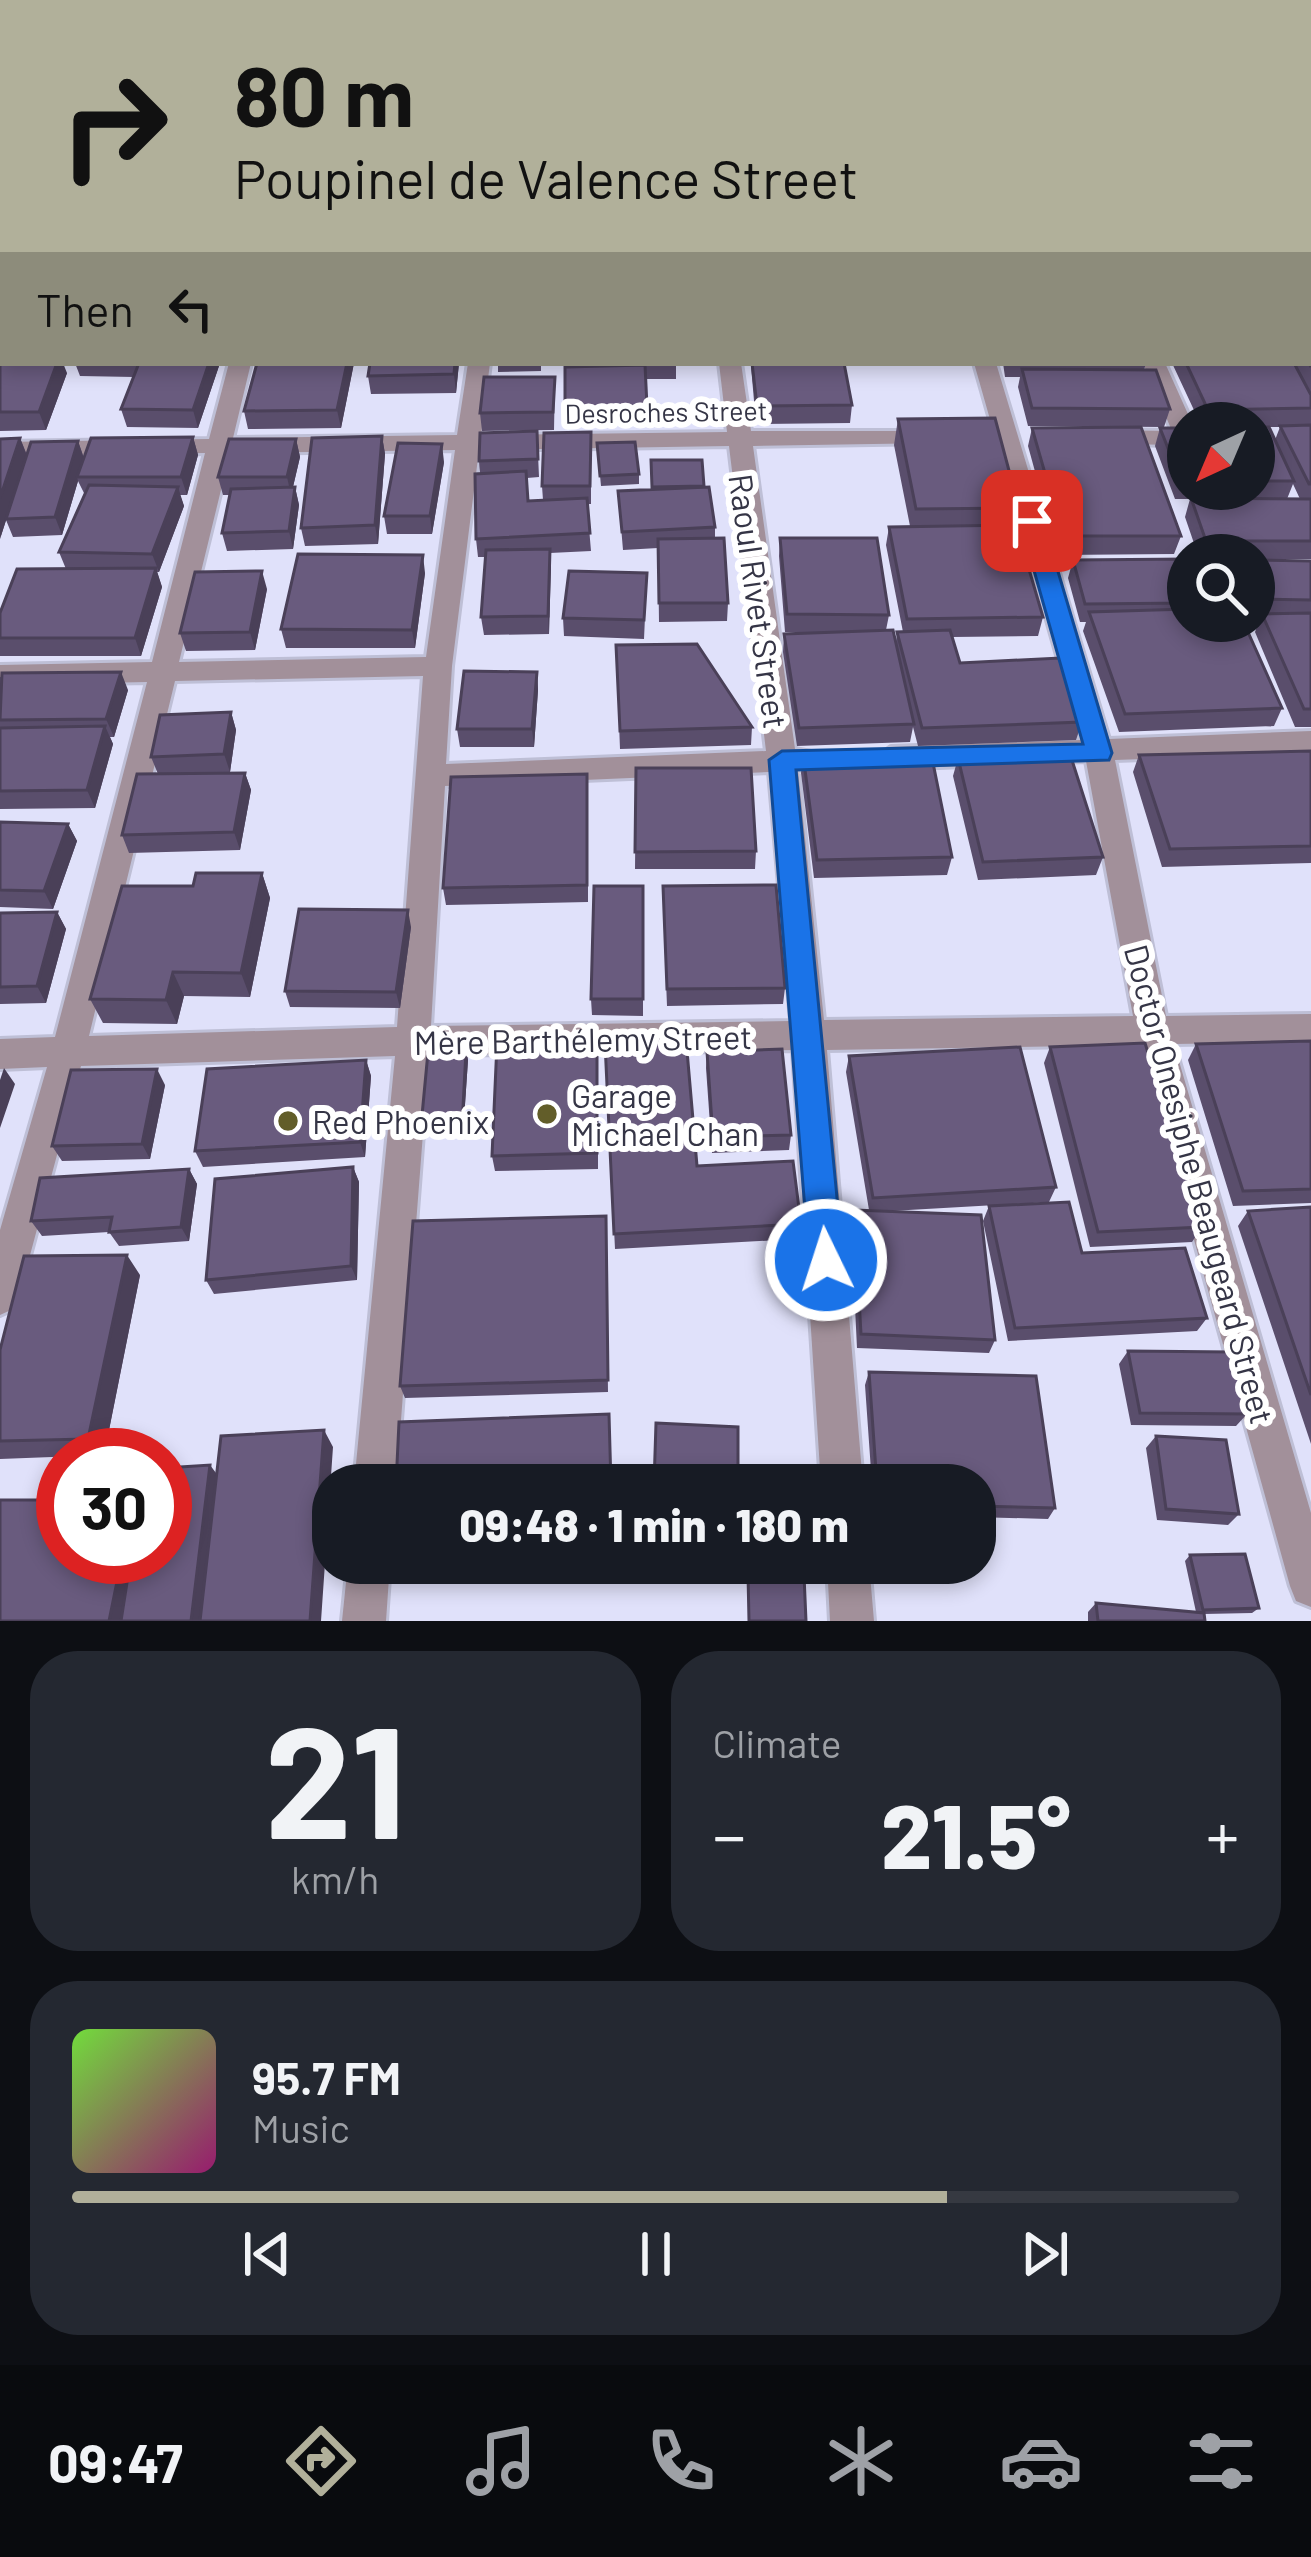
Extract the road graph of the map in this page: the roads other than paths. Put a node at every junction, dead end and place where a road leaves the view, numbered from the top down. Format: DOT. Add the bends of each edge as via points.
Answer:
graph roads {
  1 [pos="240,366"];
  2 [pos="479,366"];
  3 [pos="730,366"];
  4 [pos="985,366"];
  5 [pos="1155,366"];
  6 [pos="1171,402"];
  7 [pos="995,435"];
  8 [pos="1074,436"];
  9 [pos="1167,438"];
  10 [pos="736,440"];
  11 [pos="220,444"];
  12 [pos="470,444"];
  13 [pos="0,449"];
  14 [pos="438,666"];
  15 [pos="162,670"];
  16 [pos="0,675"];
  17 [pos="1311,742"];
  18 [pos="1099,753"];
  19 [pos="782,760"];
  20 [pos="430,776"];
  21 [pos="1152,1028"];
  22 [pos="1311,1028"];
  23 [pos="809,1036"];
  24 [pos="413,1041"];
  25 [pos="68,1053"];
  26 [pos="0,1054"];
  27 [pos="0,1296"];
  28 [pos="378,1464"];
  29 [pos="840,1464"];
  30 [pos="1298,1508"];
  31 [pos="367,1584"];
  32 [pos="849,1584"];
  33 [pos="1311,1586"];
  34 [pos="364,1621"];
  35 [pos="852,1621"];
  1 -- 11 [label="street"];
  2 -- 12 [label="street"];
  3 -- 10 [label="street, Raoul Rivet Street"];
  4 -- 7 [label="street, Doctor Onesiphe Beaugeard Street"];
  5 -- 6 [label="street"];
  7 -- 10 [label="street, Desroches Street"];
  7 -- 18 [label="street, Doctor Onesiphe Beaugeard Street" via="1056,565"];
  8 -- 9 [label="street"];
  10 -- 12 [label="street, Desroches Street"];
  10 -- 19 [label="street, Raoul Rivet Street"];
  11 -- 12 [label="street, Desroches Street"];
  11 -- 13 [label="street, Desroches Street"];
  11 -- 15 [label="street"];
  12 -- 14 [label="street"];
  14 -- 15 [label="street"];
  14 -- 20 [label="street"];
  15 -- 16 [label="street"];
  15 -- 25 [label="street"];
  17 -- 18 [label="street"];
  18 -- 19 [label="street"];
  18 -- 21 [label="street, Doctor Onesiphe Beaugeard Street"];
  19 -- 20 [label="street"];
  19 -- 23 [label="street, Raoul Rivet Street"];
  20 -- 24 [label="street"];
  21 -- 22 [label="street, Mère Barthélemy Street"];
  21 -- 23 [label="street, Mère Barthélemy Street"];
  21 -- 30 [label="street, Doctor Onesiphe Beaugeard Street"];
  23 -- 24 [label="street, Mère Barthélemy Street"];
  23 -- 29 [label="street, Raoul Rivet Street"];
  24 -- 25 [label="street, Mère Barthélemy Street"];
  24 -- 28 [label="street"];
  25 -- 26 [label="street, Mère Barthélemy Street"];
  25 -- 27 [label="street"];
  30 -- 33 [label="street, Doctor Onesiphe Beaugeard Street"];
  31 -- 34 [label="street"];
  32 -- 35 [label="street"];
}
